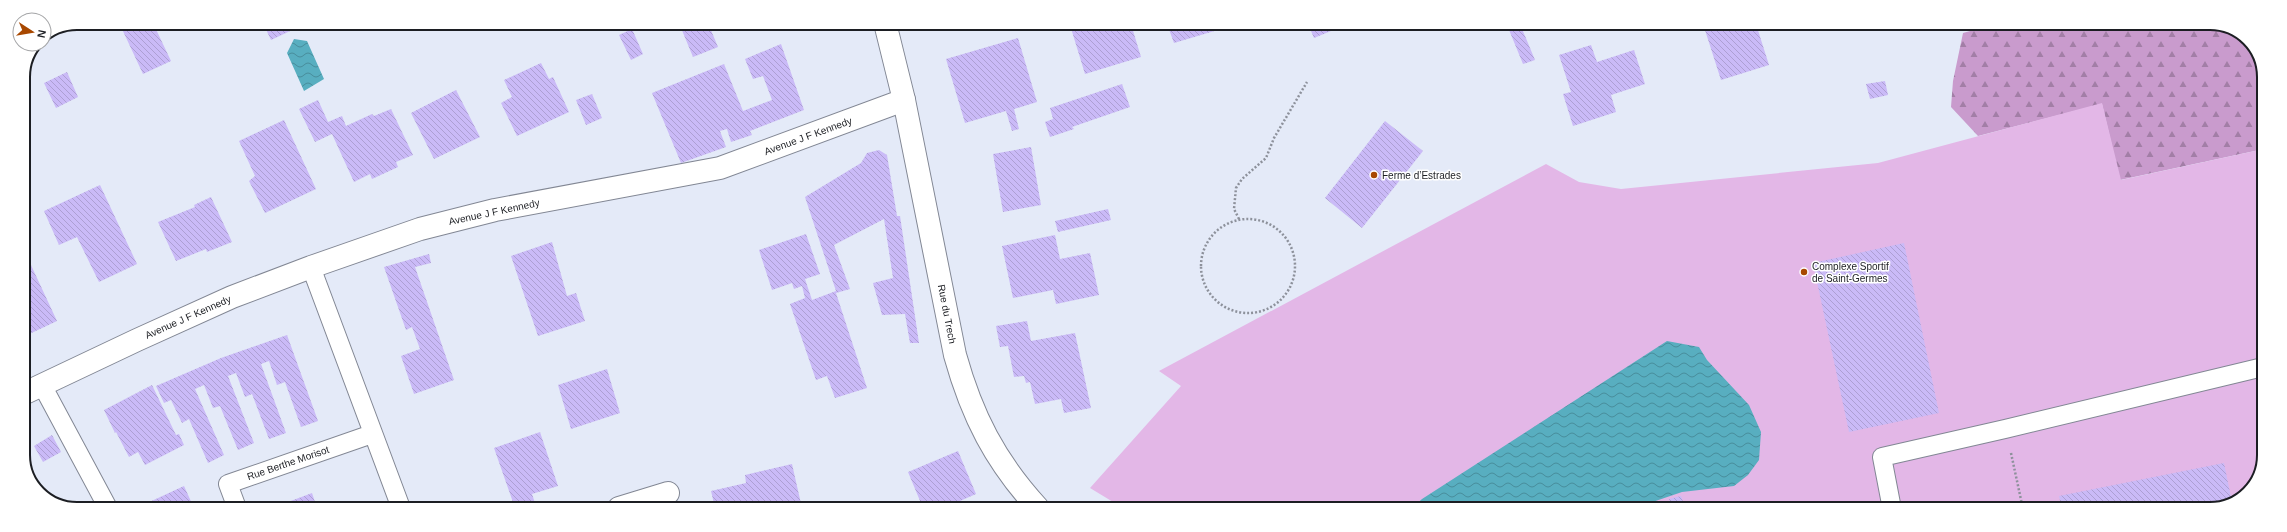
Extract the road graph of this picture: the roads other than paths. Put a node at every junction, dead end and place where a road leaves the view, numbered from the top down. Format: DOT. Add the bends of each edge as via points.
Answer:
graph roads {
  1 [pos="888,30"];
  2 [pos="904,100"];
  3 [pos="311,267"];
  4 [pos="2257,368"];
  5 [pos="33,390"];
  6 [pos="372,434"];
  7 [pos="668,493"];
  8 [pos="104,502"];
  9 [pos="235,502"];
  10 [pos="399,502"];
  11 [pos="639,502"];
  12 [pos="1032,502"];
  13 [pos="1891,502"];
  1 -- 2 [label="street"];
  2 -- 3 [label="street, Avenue J F Kennedy" via="720,168 482,213 420,229"];
  2 -- 12 [label="street, Rue du Trech" via="955,355 966,391 984,434 1019,488"];
  3 -- 5 [label="street, Avenue J F Kennedy" via="225,300"];
  3 -- 6 [label="lane"];
  4 -- 13 [label="lane" via="1882,456"];
  5 -- 8 [label="lane"];
  6 -- 9 [label="lane, Rue Berthe Morisot" via="228,484"];
  6 -- 10 [label="lane"];
  7 -- 11 [label="street"];
}
